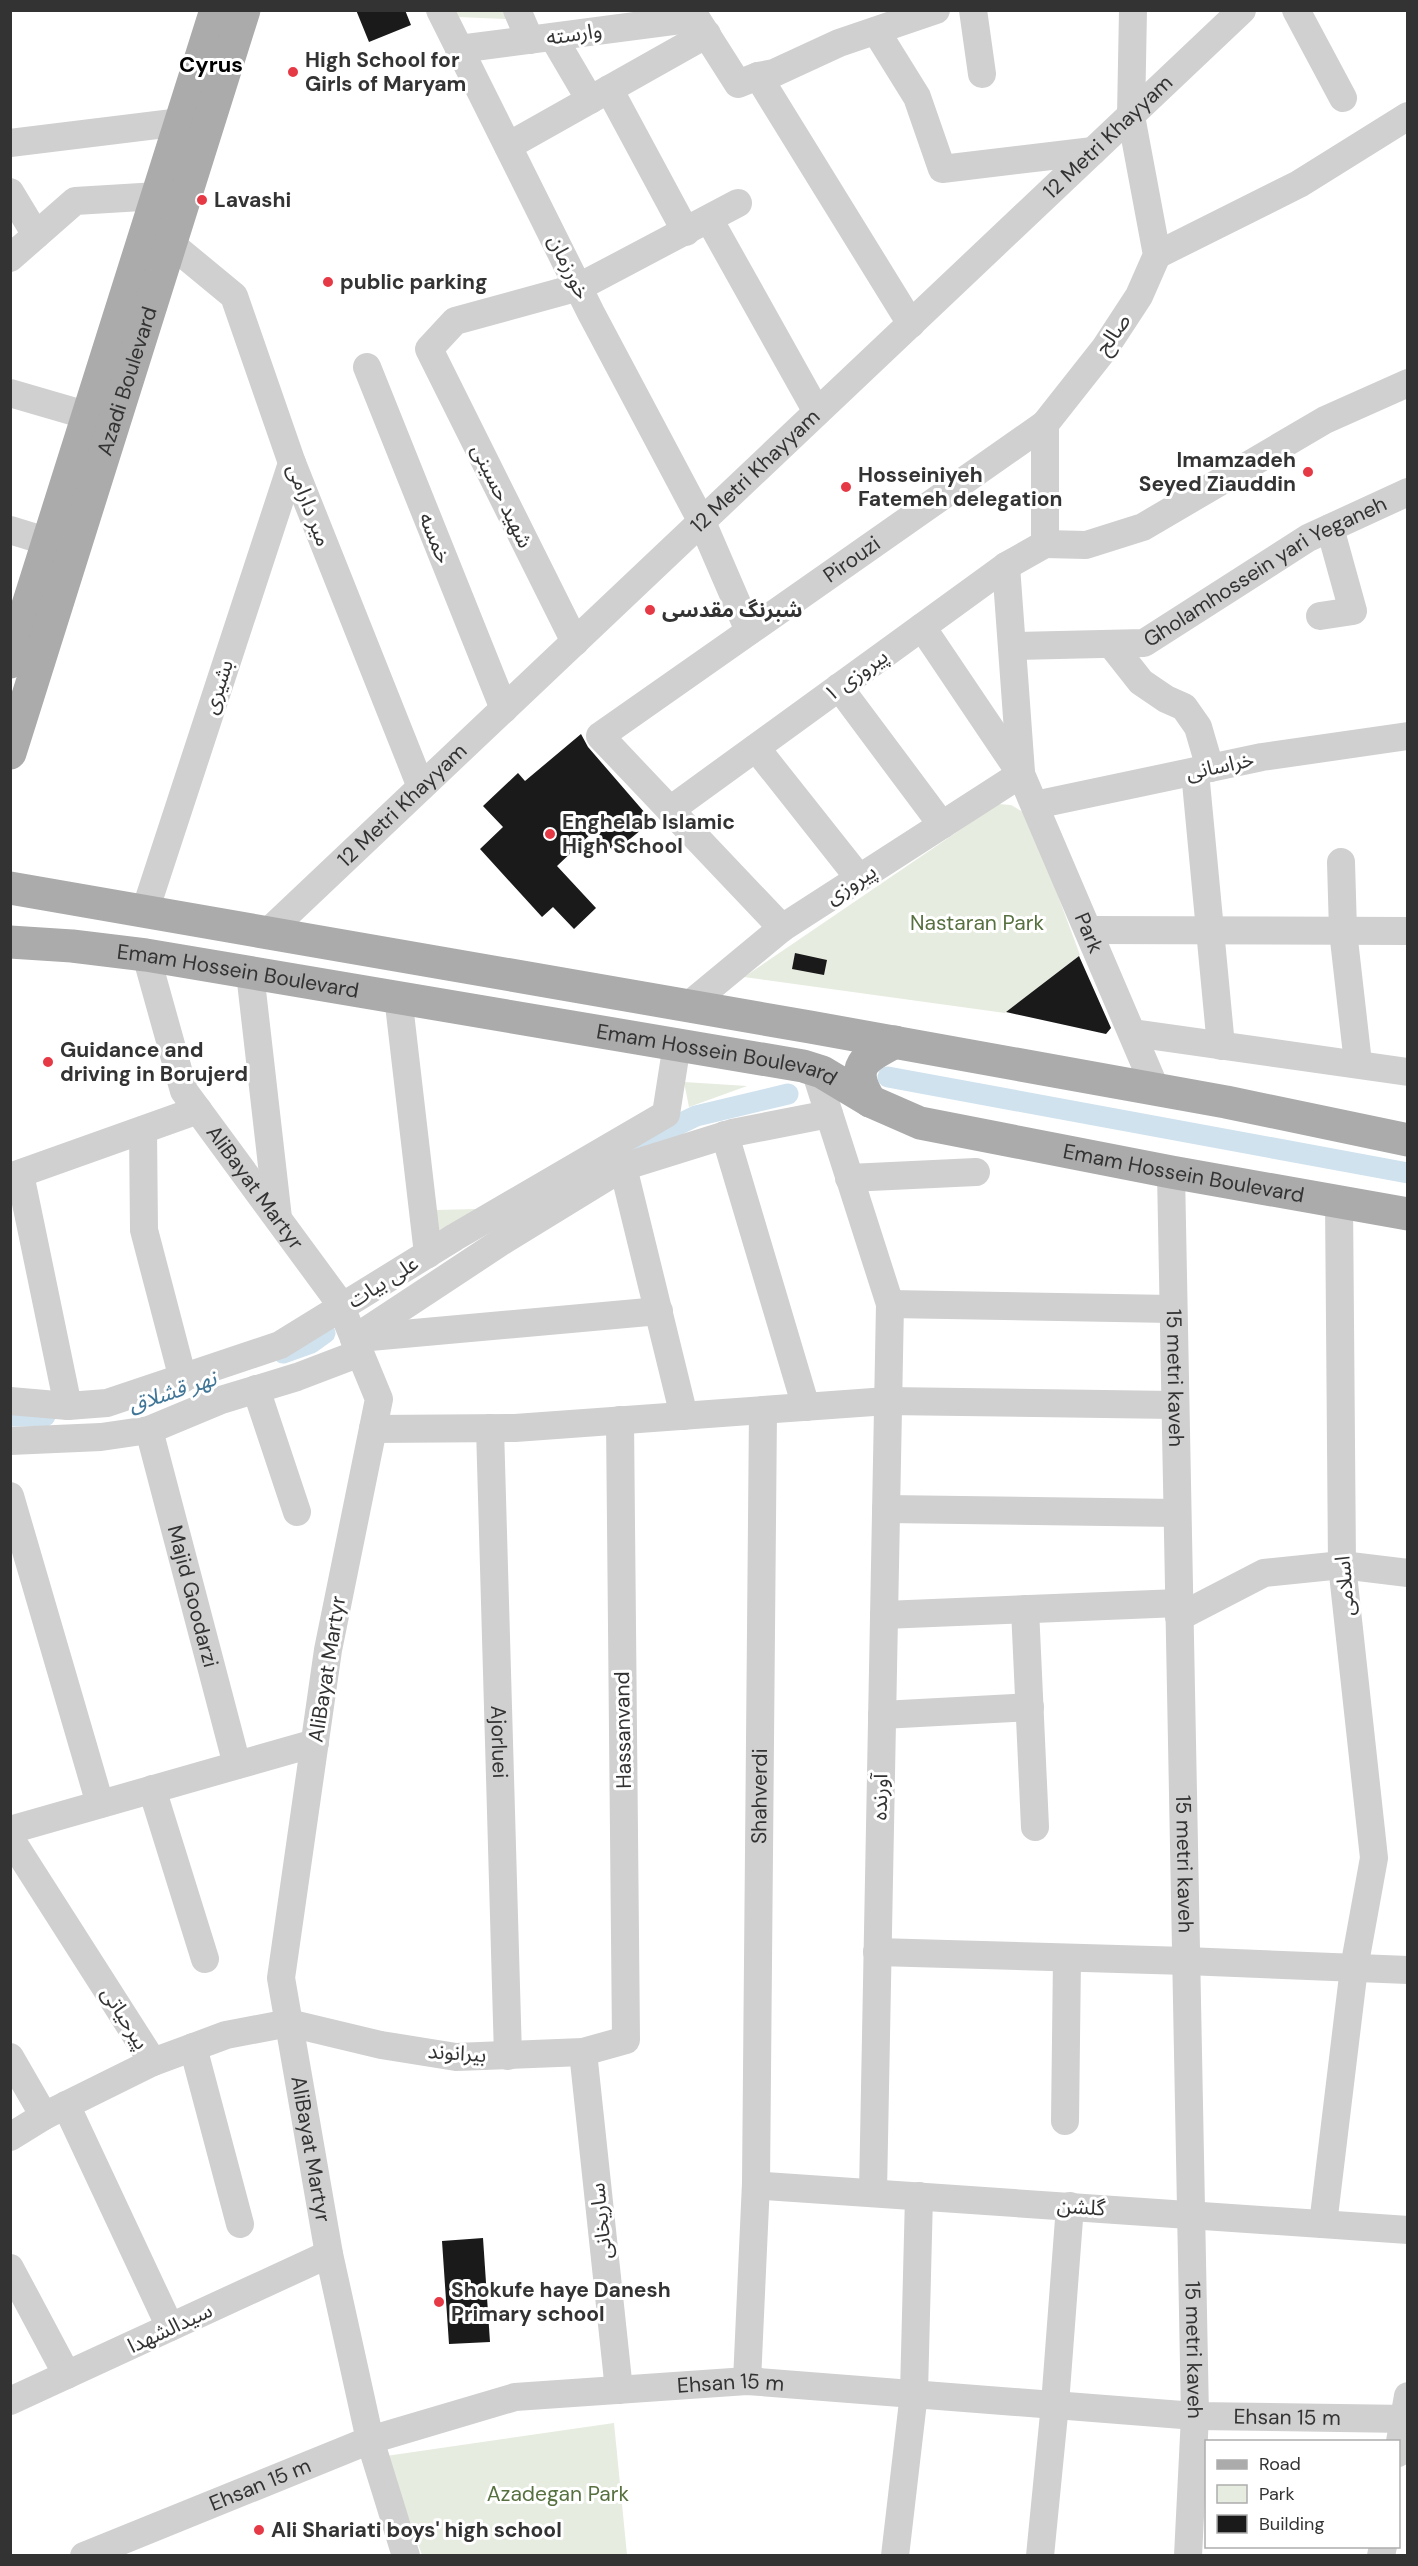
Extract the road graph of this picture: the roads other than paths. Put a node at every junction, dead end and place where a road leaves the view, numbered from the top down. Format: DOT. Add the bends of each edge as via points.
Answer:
graph roads {
  1 [pos="216,10"];
  2 [pos="244,10"];
  3 [pos="440,10"];
  4 [pos="517,10"];
  5 [pos="936,10"];
  6 [pos="973,10"];
  7 [pos="1133,10"];
  8 [pos="1242,10"];
  9 [pos="1296,10"];
  10 [pos="702,21"];
  11 [pos="876,31"];
  12 [pos="541,38"];
  13 [pos="459,49"];
  14 [pos="982,74"];
  15 [pos="758,76"];
  16 [pos="600,94"];
  17 [pos="1343,98"];
  18 [pos="1131,116"];
  19 [pos="1407,116"];
  20 [pos="181,122"];
  21 [pos="10,143"];
  22 [pos="508,146"];
  23 [pos="1093,151"];
  24 [pos="10,192"];
  25 [pos="158,196"];
  26 [pos="738,203"];
  27 [pos="697,225"];
  28 [pos="36,235"];
  29 [pos="171,244"];
  30 [pos="1157,255"];
  31 [pos="10,258"];
  32 [pos="579,287"];
  33 [pos="911,324"];
  34 [pos="367,367"];
  35 [pos="1407,383"];
  36 [pos="10,393"];
  37 [pos="817,412"];
  38 [pos="89,416"];
  39 [pos="1045,424"];
  40 [pos="292,462"];
  41 [pos="1407,492"];
  42 [pos="702,522"];
  43 [pos="1330,528"];
  44 [pos="10,530"];
  45 [pos="49,542"];
  46 [pos="1045,544"];
  47 [pos="1006,566"];
  48 [pos="1320,616"];
  49 [pos="922,627"];
  50 [pos="749,631"];
  51 [pos="575,642"];
  52 [pos="1111,644"];
  53 [pos="1012,646"];
  54 [pos="10,662"];
  55 [pos="839,687"];
  56 [pos="504,709"];
  57 [pos="1407,736"];
  58 [pos="756,748"];
  59 [pos="10,753"];
  60 [pos="1202,770"];
  61 [pos="1021,774"];
  62 [pos="421,787"];
  63 [pos="1035,805"];
  64 [pos="670,810"];
  65 [pos="942,825"];
  66 [pos="1341,862"];
  67 [pos="859,878"];
  68 [pos="10,888"];
  69 [pos="145,911"];
  70 [pos="782,928"];
  71 [pos="1090,930"];
  72 [pos="1210,931"];
  73 [pos="1343,931"];
  74 [pos="1407,931"];
  75 [pos="267,933"];
  76 [pos="10,942"];
  77 [pos="146,955"];
  78 [pos="250,973"];
  79 [pos="398,996"];
  80 [pos="688,1005"];
  81 [pos="815,1028"];
  82 [pos="1133,1033"];
  83 [pos="895,1042"];
  84 [pos="677,1044"];
  85 [pos="1221,1046"];
  86 [pos="1358,1063"];
  87 [pos="815,1070"];
  88 [pos="1407,1071"];
  89 [pos="1156,1090"];
  90 [pos="870,1101"];
  91 [pos="198,1110"];
  92 [pos="829,1114"];
  93 [pos="143,1130"];
  94 [pos="725,1135"];
  95 [pos="1407,1140"];
  96 [pos="623,1167"];
  97 [pos="976,1172"];
  98 [pos="1171,1172"];
  99 [pos="15,1176"];
  100 [pos="849,1178"];
  101 [pos="1339,1200"];
  102 [pos="1407,1214"];
  103 [pos="279,1220"];
  104 [pos="428,1254"];
  105 [pos="890,1304"];
  106 [pos="342,1308"];
  107 [pos="1172,1309"];
  108 [pos="659,1311"];
  109 [pos="357,1346"];
  110 [pos="183,1379"];
  111 [pos="256,1389"];
  112 [pos="10,1401"];
  113 [pos="887,1401"];
  114 [pos="1174,1405"];
  115 [pos="68,1406"];
  116 [pos="806,1407"];
  117 [pos="763,1410"];
  118 [pos="684,1416"];
  119 [pos="620,1420"];
  120 [pos="490,1428"];
  121 [pos="373,1429"];
  122 [pos="149,1430"];
  123 [pos="10,1441"];
  124 [pos="10,1496"];
  125 [pos="886,1509"];
  126 [pos="297,1512"];
  127 [pos="1177,1513"];
  128 [pos="1342,1566"];
  129 [pos="1407,1573"];
  130 [pos="1025,1609"];
  131 [pos="1179,1610"];
  132 [pos="884,1615"];
  133 [pos="1030,1707"];
  134 [pos="882,1715"];
  135 [pos="315,1743"];
  136 [pos="237,1765"];
  137 [pos="152,1789"];
  138 [pos="100,1804"];
  139 [pos="1035,1827"];
  140 [pos="10,1830"];
  141 [pos="10,1838"];
  142 [pos="877,1952"];
  143 [pos="1067,1958"];
  144 [pos="206,1959"];
  145 [pos="1186,1961"];
  146 [pos="1354,1968"];
  147 [pos="1407,1970"];
  148 [pos="288,2023"];
  149 [pos="626,2040"];
  150 [pos="194,2047"];
  151 [pos="583,2052"];
  152 [pos="508,2056"];
  153 [pos="10,2057"];
  154 [pos="153,2062"];
  155 [pos="55,2110"];
  156 [pos="1065,2121"];
  157 [pos="10,2138"];
  158 [pos="756,2183"];
  159 [pos="873,2193"];
  160 [pos="919,2196"];
  161 [pos="1070,2206"];
  162 [pos="1192,2214"];
  163 [pos="240,2224"];
  164 [pos="1323,2224"];
  165 [pos="1407,2230"];
  166 [pos="329,2254"];
  167 [pos="10,2268"];
  168 [pos="170,2327"];
  169 [pos="67,2375"];
  170 [pos="747,2381"];
  171 [pos="619,2390"];
  172 [pos="914,2393"];
  173 [pos="10,2401"];
  174 [pos="1055,2404"];
  175 [pos="1406,2411"];
  176 [pos="1195,2416"];
  177 [pos="370,2440"];
  178 [pos="1400,2442"];
  179 [pos="84,2556"];
  180 [pos="406,2556"];
  181 [pos="896,2556"];
  182 [pos="1040,2556"];
  183 [pos="1188,2556"];
  1 -- 20 [label="main road, Azadi Boulevard"];
  2 -- 29 [label="main road, Azadi Boulevard"];
  3 -- 13 [label="street, خورزمان"];
  4 -- 12 [label="street"];
  5 -- 11 [label="street"];
  6 -- 14 [label="street"];
  7 -- 18 [label="street"];
  8 -- 18 [label="street, 12 Metri Khayyam"];
  9 -- 17 [label="street"];
  10 -- 12 [label="street, وارسته"];
  10 -- 15 [label="street" via="738,84"];
  10 -- 16 [label="street"];
  11 -- 15 [label="street"];
  11 -- 23 [label="street" via="917,97 942,169"];
  12 -- 13 [label="street, وارسته"];
  12 -- 16 [label="street"];
  13 -- 22 [label="street, خورزمان"];
  15 -- 33 [label="street"];
  16 -- 22 [label="street"];
  16 -- 27 [label="street"];
  18 -- 23 [label="street, 12 Metri Khayyam"];
  18 -- 30 [label="street"];
  19 -- 30 [label="street" via="1299,184"];
  20 -- 21 [label="street"];
  20 -- 25 [label="main road, Azadi Boulevard"];
  22 -- 32 [label="street, خورزمان"];
  23 -- 33 [label="street, 12 Metri Khayyam"];
  24 -- 28 [label="street"];
  25 -- 28 [label="street" via="75,201"];
  25 -- 38 [label="main road, Azadi Boulevard"];
  26 -- 27 [label="street"];
  27 -- 32 [label="street"];
  27 -- 37 [label="street"];
  28 -- 31 [label="street"];
  29 -- 40 [label="street, میر دارامی" via="234,296"];
  29 -- 59 [label="main road, Azadi Boulevard"];
  30 -- 39 [label="street, صالح" via="1139,296 1105,348"];
  32 -- 42 [label="street, خورزمان"];
  32 -- 51 [label="street, شهید حسینی" via="455,321 429,350"];
  33 -- 37 [label="street, 12 Metri Khayyam"];
  34 -- 56 [label="street, خمسه"];
  35 -- 46 [label="street" via="1325,420 1143,527 1086,545"];
  36 -- 38 [label="street"];
  37 -- 42 [label="street, 12 Metri Khayyam"];
  38 -- 45 [label="main road, Azadi Boulevard"];
  39 -- 46 [label="street"];
  39 -- 50 [label="street, Pirouzi"];
  40 -- 62 [label="street, میر دارامی"];
  40 -- 69 [label="street, بشیری"];
  41 -- 43 [label="street, Gholamhossein yari Yeganeh"];
  42 -- 50 [label="street, خورزمان"];
  42 -- 51 [label="street, 12 Metri Khayyam"];
  43 -- 48 [label="street" via="1353,611"];
  43 -- 52 [label="street, Gholamhossein yari Yeganeh" via="1308,538 1144,643"];
  44 -- 45 [label="street"];
  45 -- 54 [label="main road, Azadi Boulevard"];
  46 -- 47 [label="street, پیروزی ۱"];
  47 -- 49 [label="street, پیروزی ۱"];
  47 -- 53 [label="street"];
  49 -- 55 [label="street, پیروزی ۱"];
  49 -- 61 [label="street"];
  50 -- 64 [label="street, Pirouzi" via="600,736"];
  51 -- 56 [label="street, 12 Metri Khayyam"];
  52 -- 53 [label="street, Gholamhossein yari Yeganeh"];
  52 -- 60 [label="street" via="1140,682 1184,707 1198,727"];
  53 -- 61 [label="street"];
  55 -- 58 [label="street, پیروزی ۱"];
  55 -- 65 [label="street"];
  56 -- 62 [label="street, 12 Metri Khayyam"];
  57 -- 60 [label="street, خراسانی" via="1262,757"];
  58 -- 64 [label="street, پیروزی ۱"];
  58 -- 67 [label="street"];
  60 -- 63 [label="street, خراسانی"];
  60 -- 72 [label="street"];
  61 -- 63 [label="street, Park"];
  61 -- 65 [label="street, پیروزی"];
  62 -- 75 [label="street, 12 Metri Khayyam"];
  63 -- 71 [label="street, Park"];
  64 -- 70 [label="street"];
  65 -- 67 [label="street, پیروزی"];
  66 -- 73 [label="street"];
  67 -- 70 [label="street, پیروزی"];
  68 -- 69 [label="main road, Emam Hossein Boulevard"];
  69 -- 75 [label="main road, Emam Hossein Boulevard"];
  70 -- 80 [label="street, پیروزی"];
  71 -- 72 [label="street"];
  71 -- 82 [label="street, Park"];
  72 -- 73 [label="street"];
  72 -- 85 [label="street"];
  73 -- 74 [label="street"];
  73 -- 86 [label="street"];
  75 -- 80 [label="main road, Emam Hossein Boulevard"];
  76 -- 77 [label="main road, Emam Hossein Boulevard"];
  77 -- 78 [label="main road, Emam Hossein Boulevard"];
  77 -- 91 [label="street, AliBayat Martyr" via="184,1091"];
  78 -- 79 [label="main road, Emam Hossein Boulevard"];
  78 -- 103 [label="street"];
  79 -- 84 [label="main road, Emam Hossein Boulevard"];
  79 -- 104 [label="street"];
  80 -- 81 [label="main road, Emam Hossein Boulevard"];
  81 -- 83 [label="main road, Emam Hossein Boulevard"];
  81 -- 87 [label="main road" via="826,1036 833,1050 830,1058"];
  82 -- 85 [label="street"];
  82 -- 89 [label="street, Park"];
  83 -- 89 [label="main road, Emam Hossein Boulevard"];
  83 -- 90 [label="main road" via="863,1063 860,1080"];
  84 -- 87 [label="main road, Emam Hossein Boulevard"];
  84 -- 104 [label="street, علی بیات" via="666,1114"];
  85 -- 86 [label="street"];
  86 -- 88 [label="street"];
  87 -- 90 [label="main road, Emam Hossein Boulevard"];
  87 -- 92 [label="street, آورنده"];
  89 -- 95 [label="main road, Emam Hossein Boulevard"];
  90 -- 98 [label="main road, Emam Hossein Boulevard" via="920,1123"];
  91 -- 93 [label="street"];
  91 -- 103 [label="street, AliBayat Martyr"];
  92 -- 94 [label="street, علی بیات"];
  92 -- 100 [label="street, آورنده"];
  93 -- 99 [label="street"];
  93 -- 110 [label="street" via="144,1230"];
  94 -- 96 [label="street, علی بیات"];
  94 -- 116 [label="street"];
  96 -- 108 [label="street"];
  96 -- 109 [label="street, علی بیات" via="504,1240"];
  97 -- 100 [label="street"];
  98 -- 101 [label="main road, Emam Hossein Boulevard"];
  98 -- 107 [label="street, 15 metri kaveh"];
  99 -- 115 [label="street"];
  100 -- 105 [label="street, آورنده"];
  101 -- 102 [label="main road, Emam Hossein Boulevard"];
  101 -- 128 [label="street, اسلامی"];
  103 -- 106 [label="street, AliBayat Martyr"];
  104 -- 106 [label="street, علی بیات"];
  105 -- 107 [label="street"];
  105 -- 113 [label="street, آورنده"];
  106 -- 109 [label="street, AliBayat Martyr"];
  106 -- 110 [label="street, علی بیات" via="280,1345"];
  107 -- 114 [label="street, 15 metri kaveh"];
  108 -- 109 [label="street"];
  108 -- 118 [label="street"];
  109 -- 111 [label="street" via="297,1377"];
  109 -- 121 [label="street, AliBayat Martyr" via="379,1400"];
  110 -- 115 [label="street, علی بیات" via="107,1403"];
  111 -- 122 [label="street"];
  111 -- 126 [label="street"];
  112 -- 115 [label="street, علی بیات"];
  113 -- 114 [label="street"];
  113 -- 116 [label="street"];
  113 -- 125 [label="street, آورنده"];
  114 -- 127 [label="street, 15 metri kaveh"];
  116 -- 117 [label="street"];
  117 -- 118 [label="street"];
  117 -- 158 [label="street, Shahverdi"];
  118 -- 119 [label="street"];
  119 -- 120 [label="street"];
  119 -- 149 [label="street, Hassanvand"];
  120 -- 121 [label="street"];
  120 -- 152 [label="street, Ajorluei"];
  121 -- 135 [label="street, AliBayat Martyr" via="328,1650"];
  122 -- 123 [label="street" via="100,1437"];
  122 -- 136 [label="street, Majid Goodarzi"];
  124 -- 138 [label="street"];
  125 -- 127 [label="street"];
  125 -- 132 [label="street, آورنده"];
  127 -- 131 [label="street, 15 metri kaveh"];
  128 -- 129 [label="street"];
  128 -- 131 [label="street" via="1264,1573"];
  128 -- 146 [label="street, اسلامی" via="1374,1858"];
  130 -- 131 [label="street"];
  130 -- 132 [label="street"];
  130 -- 133 [label="street"];
  131 -- 145 [label="street, 15 metri kaveh"];
  132 -- 134 [label="street, آورنده"];
  133 -- 134 [label="street"];
  133 -- 139 [label="street"];
  134 -- 142 [label="street, آورنده"];
  135 -- 136 [label="street"];
  135 -- 148 [label="street, AliBayat Martyr" via="281,1978"];
  136 -- 137 [label="street"];
  137 -- 138 [label="street"];
  137 -- 144 [label="street"];
  138 -- 140 [label="street"];
  141 -- 154 [label="street, پیرحیاتی"];
  142 -- 143 [label="street"];
  142 -- 159 [label="street, آورنده"];
  143 -- 145 [label="street"];
  143 -- 156 [label="street"];
  145 -- 146 [label="street"];
  145 -- 162 [label="street, 15 metri kaveh"];
  146 -- 147 [label="street"];
  146 -- 164 [label="street, اسلامی"];
  148 -- 150 [label="street" via="226,2035"];
  148 -- 152 [label="street, بیرانوند" via="434,2053"];
  148 -- 166 [label="street, AliBayat Martyr"];
  149 -- 151 [label="street, بیرانوند"];
  150 -- 154 [label="street"];
  150 -- 163 [label="street"];
  151 -- 152 [label="street, بیرانوند"];
  151 -- 171 [label="street, ساریخانی"];
  153 -- 155 [label="street"];
  154 -- 155 [label="street, پیرحیاتی"];
  155 -- 157 [label="street, پیرحیاتی"];
  155 -- 168 [label="street"];
  158 -- 159 [label="street, گلشن"];
  158 -- 170 [label="street, Shahverdi"];
  159 -- 160 [label="street, گلشن"];
  160 -- 161 [label="street, گلشن"];
  160 -- 172 [label="street"];
  161 -- 162 [label="street, گلشن"];
  161 -- 174 [label="street"];
  162 -- 164 [label="street, گلشن"];
  162 -- 176 [label="street, 15 metri kaveh"];
  164 -- 165 [label="street, گلشن"];
  166 -- 168 [label="street, سیدالشهدا"];
  166 -- 177 [label="street, AliBayat Martyr"];
  167 -- 169 [label="street"];
  168 -- 169 [label="street, سیدالشهدا"];
  169 -- 173 [label="street, سیدالشهدا"];
  170 -- 171 [label="street, Ehsan 15 m"];
  170 -- 172 [label="street, Ehsan 15 m"];
  171 -- 177 [label="street, Ehsan 15 m" via="515,2397"];
  172 -- 174 [label="street, Ehsan 15 m"];
  172 -- 181 [label="street"];
  174 -- 176 [label="street, Ehsan 15 m"];
  174 -- 182 [label="street"];
  175 -- 176 [label="street, Ehsan 15 m"];
  175 -- 178 [label="street"];
  176 -- 183 [label="street, 15 metri kaveh"];
  177 -- 179 [label="street, Ehsan 15 m"];
  177 -- 180 [label="street, AliBayat Martyr"];
}
